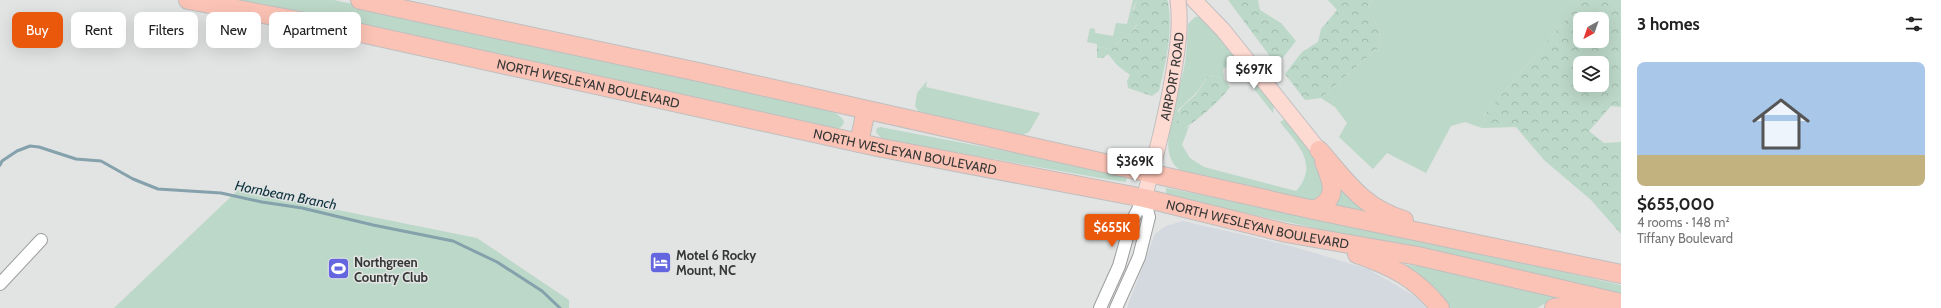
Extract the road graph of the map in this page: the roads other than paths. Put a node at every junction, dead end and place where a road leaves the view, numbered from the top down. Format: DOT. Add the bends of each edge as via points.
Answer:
graph roads {
  1 [pos="194,0"];
  2 [pos="360,0"];
  3 [pos="1178,0"];
  4 [pos="1194,0"];
  5 [pos="1205,6"];
  6 [pos="866,110"];
  7 [pos="859,142"];
  8 [pos="1320,150"];
  9 [pos="1151,174"];
  10 [pos="1144,198"];
  11 [pos="1314,210"];
  12 [pos="1301,235"];
  13 [pos="41,240"];
  14 [pos="1493,248"];
  15 [pos="1621,274"];
  16 [pos="0,284"];
  17 [pos="1618,302"];
  18 [pos="1100,308"];
  19 [pos="1116,308"];
  20 [pos="1440,308"];
  21 [pos="1554,308"];
  1 -- 7 [label="highway, NORTH WESLEYAN BOULEVARD" via="338,28"];
  2 -- 6 [label="highway, NORTH WESLEYAN BOULEVARD"];
  3 -- 9 [label="main road, AIRPORT ROAD" via="1180,18 1177,50 1164,123"];
  4 -- 5 [label="main road" via="1202,10"];
  5 -- 8 [label="main road"];
  6 -- 7 [label="highway"];
  6 -- 9 [label="highway, NORTH WESLEYAN BOULEVARD"];
  7 -- 10 [label="highway, NORTH WESLEYAN BOULEVARD"];
  8 -- 11 [label="highway" via="1332,182 1332,192 1329,200"];
  8 -- 14 [label="highway" via="1371,206 1388,215"];
  9 -- 10 [label="main road, AIRPORT ROAD"];
  9 -- 11 [label="highway, NORTH WESLEYAN BOULEVARD"];
  10 -- 12 [label="highway, NORTH WESLEYAN BOULEVARD"];
  10 -- 18 [label="street" via="1131,223 1119,266"];
  10 -- 19 [label="street" via="1149,217 1139,257"];
  11 -- 14 [label="highway, NORTH WESLEYAN BOULEVARD"];
  12 -- 17 [label="highway, NORTH WESLEYAN BOULEVARD" via="1418,256"];
  12 -- 20 [label="highway" via="1384,263 1402,273"];
  13 -- 16 [label="street"];
  14 -- 15 [label="highway, NORTH WESLEYAN BOULEVARD"];
  17 -- 21 [label="highway"];
}
